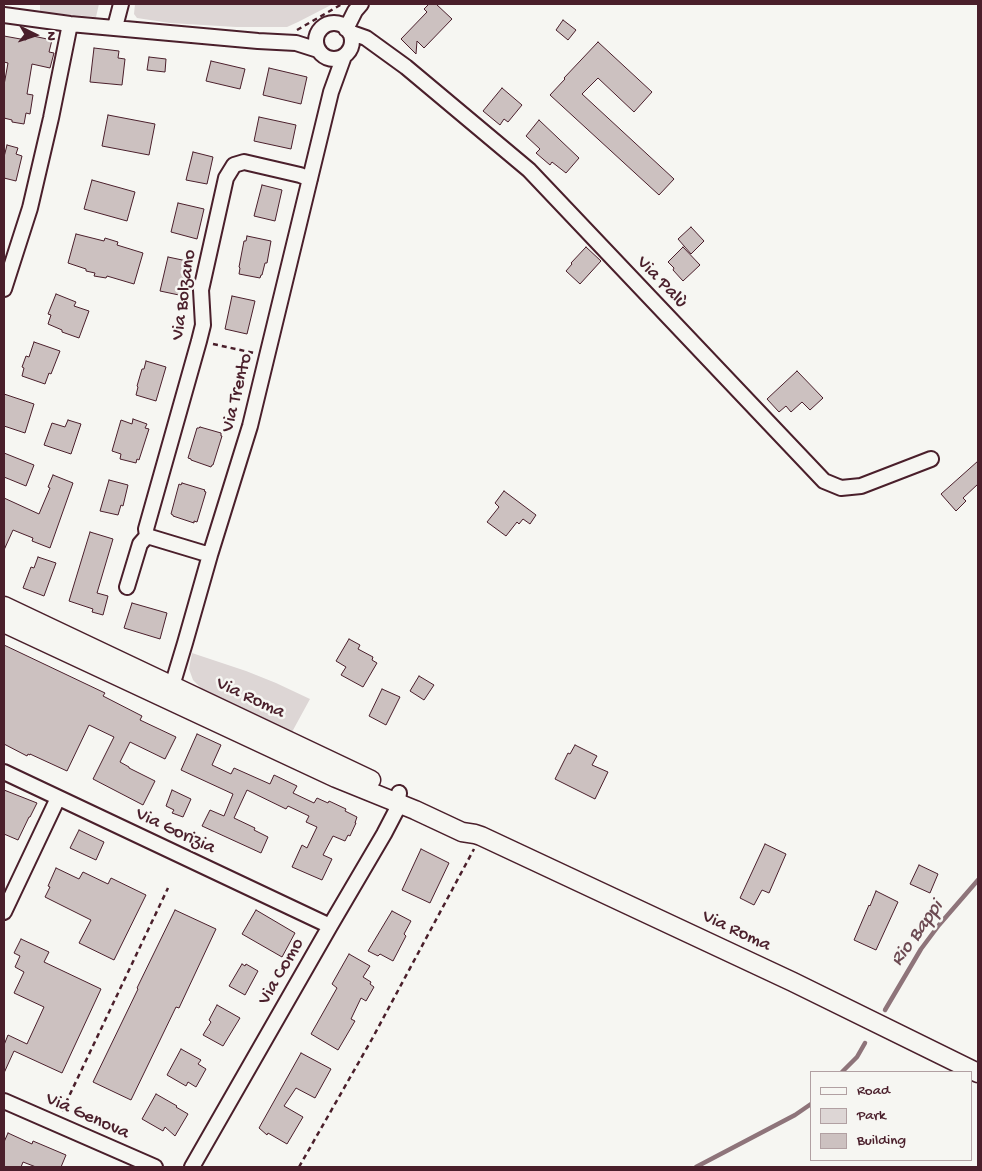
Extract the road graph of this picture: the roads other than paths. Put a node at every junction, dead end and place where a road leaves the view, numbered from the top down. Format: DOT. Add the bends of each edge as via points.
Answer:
graph roads {
  1 [pos="121,4"];
  2 [pos="358,7"];
  3 [pos="4,15"];
  4 [pos="70,24"];
  5 [pos="115,27"];
  6 [pos="325,27"];
  7 [pos="348,30"];
  8 [pos="295,43"];
  9 [pos="376,46"];
  10 [pos="347,52"];
  11 [pos="322,54"];
  12 [pos="331,92"];
  13 [pos="310,179"];
  14 [pos="4,288"];
  15 [pos="931,459"];
  16 [pos="148,536"];
  17 [pos="210,555"];
  18 [pos="127,587"];
  19 [pos="4,606"];
  20 [pos="4,623"];
  21 [pos="168,692"];
  22 [pos="4,772"];
  23 [pos="58,798"];
  24 [pos="398,798"];
  25 [pos="4,912"];
  26 [pos="330,926"];
  27 [pos="978,1073"];
  28 [pos="4,1101"];
  29 [pos="155,1167"];
  30 [pos="192,1167"];
  1 -- 5 [label="street"];
  2 -- 6 [label="street"];
  2 -- 7 [label="street"];
  3 -- 4 [label="street"];
  4 -- 5 [label="street"];
  4 -- 14 [label="street" via="30,208"];
  5 -- 8 [label="street"];
  6 -- 7 [label="street, Via Palù" via="342,26"];
  6 -- 8 [label="street"];
  6 -- 11 [label="street" via="316,40"];
  7 -- 9 [label="street, Via Palù"];
  7 -- 10 [label="street" via="351,37"];
  8 -- 11 [label="street"];
  9 -- 10 [label="street" via="362,44"];
  9 -- 15 [label="street, Via Palù" via="406,67 529,170 824,481 841,488 861,486"];
  10 -- 11 [label="street" via="335,59"];
  10 -- 12 [label="street, Via Trento"];
  11 -- 12 [label="street, Via Trento"];
  12 -- 13 [label="street, Via Trento"];
  13 -- 16 [label="street, Via Bolzano" via="244,162 234,165 226,178 201,290 203,325 146,529"];
  13 -- 17 [label="street, Via Trento" via="250,426"];
  16 -- 17 [label="street"];
  16 -- 18 [label="street, Via Bolzano" via="140,544"];
  17 -- 21 [label="street, Via Trento"];
  19 -- 21 [label="street, Via Roma"];
  20 -- 21 [label="street, Via Roma"];
  21 -- 24 [label="street, Via Roma" via="336,778"];
  22 -- 23 [label="street, Via Gorizia"];
  23 -- 25 [label="street"];
  23 -- 26 [label="street, Via Gorizia"];
  24 -- 26 [label="street, Via Como" via="384,834"];
  24 -- 27 [label="street, Via Roma" via="462,832 478,835 793,982"];
  26 -- 30 [label="street, Via Como"];
  28 -- 29 [label="street, Via Genova"];
}
